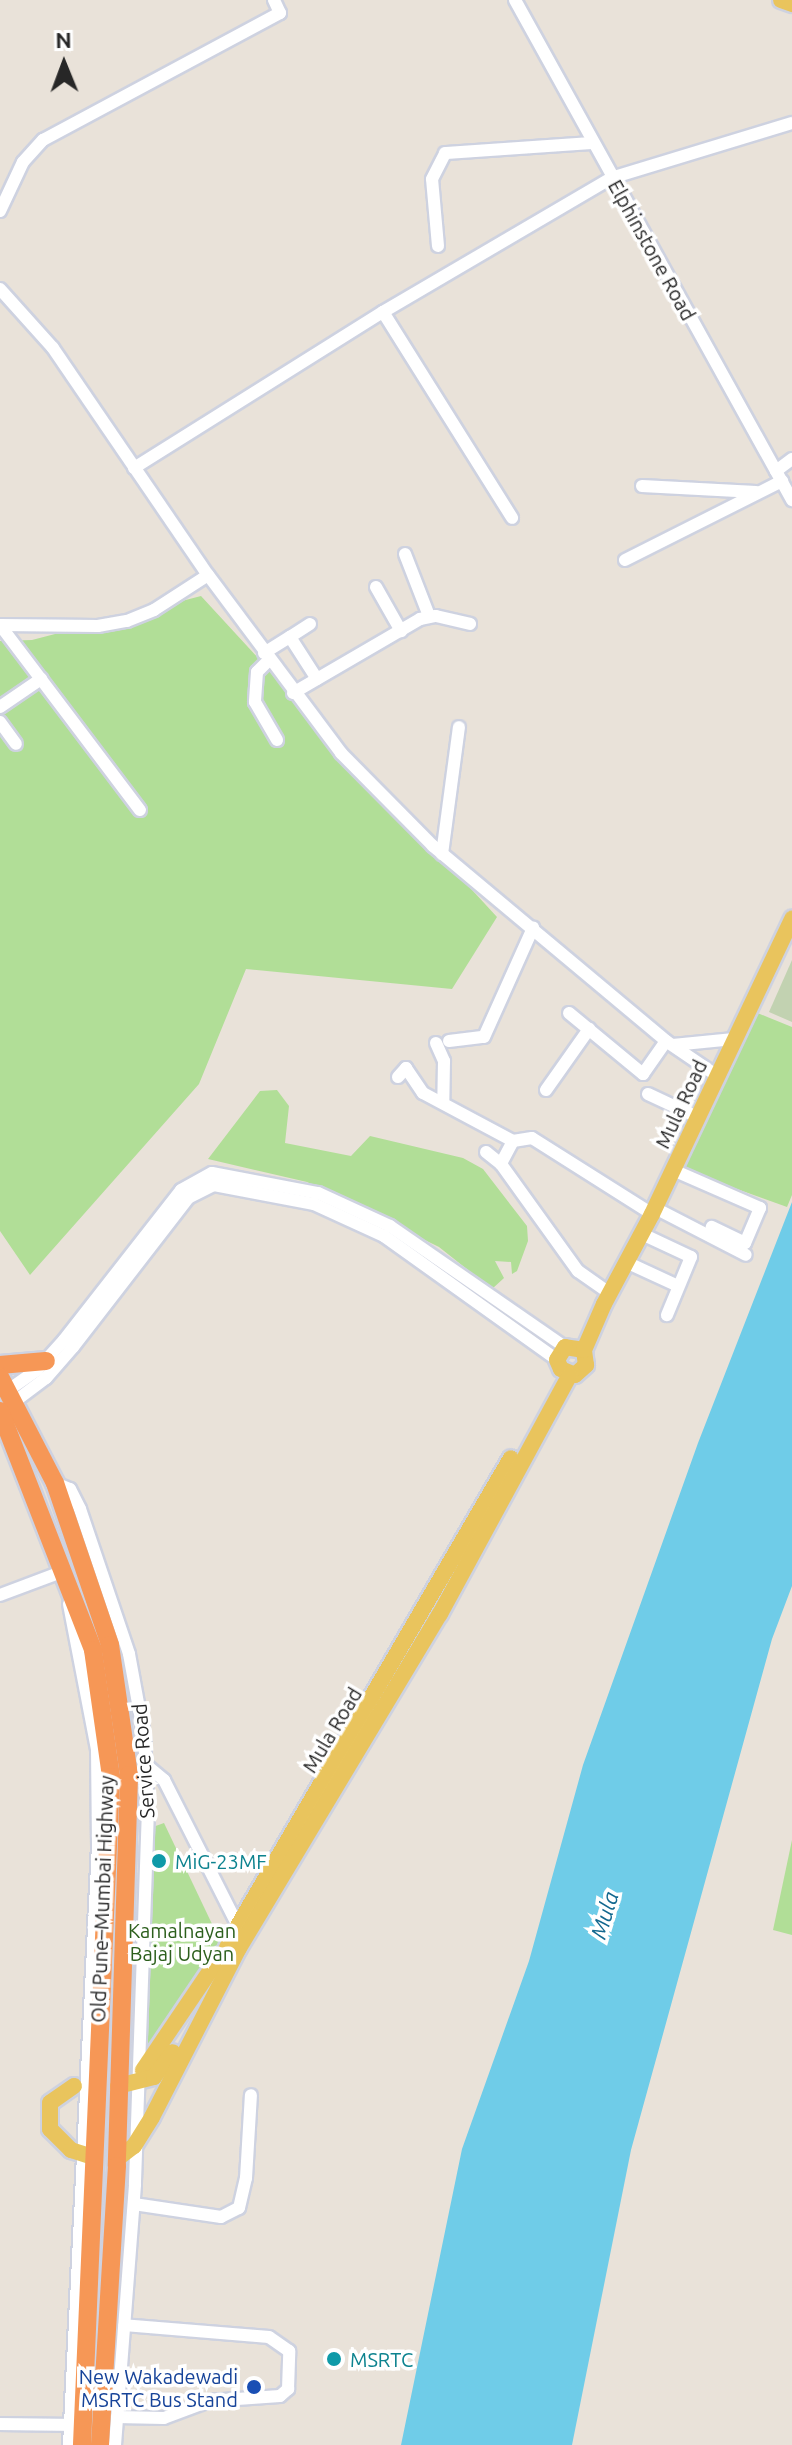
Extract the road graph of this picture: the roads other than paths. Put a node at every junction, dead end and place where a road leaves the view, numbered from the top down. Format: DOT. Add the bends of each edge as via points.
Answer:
graph roads {
  1 [pos="274,0"];
  2 [pos="515,0"];
  3 [pos="781,0"];
  4 [pos="792,4"];
  5 [pos="792,123"];
  6 [pos="593,143"];
  7 [pos="611,178"];
  8 [pos="0,211"];
  9 [pos="438,246"];
  10 [pos="0,289"];
  11 [pos="383,312"];
  12 [pos="792,459"];
  13 [pos="134,468"];
  14 [pos="779,476"];
  15 [pos="642,486"];
  16 [pos="759,493"];
  17 [pos="792,500"];
  18 [pos="512,518"];
  19 [pos="405,554"];
  20 [pos="625,560"];
  21 [pos="208,575"];
  22 [pos="376,587"];
  23 [pos="429,616"];
  24 [pos="310,624"];
  25 [pos="470,624"];
  26 [pos="0,625"];
  27 [pos="401,631"];
  28 [pos="290,637"];
  29 [pos="267,656"];
  30 [pos="41,679"];
  31 [pos="317,679"];
  32 [pos="293,693"];
  33 [pos="0,707"];
  34 [pos="0,722"];
  35 [pos="459,727"];
  36 [pos="277,740"];
  37 [pos="16,744"];
  38 [pos="140,810"];
  39 [pos="442,854"];
  40 [pos="792,919"];
  41 [pos="533,928"];
  42 [pos="569,1013"];
  43 [pos="589,1029"];
  44 [pos="734,1039"];
  45 [pos="669,1043"];
  46 [pos="716,1075"];
  47 [pos="398,1077"];
  48 [pos="546,1090"];
  49 [pos="648,1094"];
  50 [pos="443,1100"];
  51 [pos="697,1117"];
  52 [pos="513,1141"];
  53 [pos="486,1152"];
  54 [pos="501,1164"];
  55 [pos="673,1170"];
  56 [pos="654,1211"];
  57 [pos="712,1227"];
  58 [pos="642,1234"];
  59 [pos="746,1255"];
  60 [pos="626,1262"];
  61 [pos="678,1286"];
  62 [pos="606,1299"];
  63 [pos="667,1315"];
  64 [pos="569,1358"];
  65 [pos="46,1361"];
  66 [pos="0,1365"];
  67 [pos="4,1396"];
  68 [pos="55,1483"];
  69 [pos="66,1578"];
  70 [pos="0,1595"];
  71 [pos="145,1764"];
  72 [pos="241,1933"];
  73 [pos="132,2080"];
  74 [pos="74,2086"];
  75 [pos="251,2095"];
  76 [pos="134,2146"];
  77 [pos="90,2158"];
  78 [pos="118,2158"];
  79 [pos="134,2204"];
  80 [pos="124,2325"];
  81 [pos="117,2417"];
  82 [pos="0,2424"];
  83 [pos="71,2425"];
  84 [pos="69,2445"];
  85 [pos="82,2445"];
  86 [pos="100,2445"];
  87 [pos="115,2445"];
  1 -- 8 [label="street" via="280,13 43,140 23,162"];
  2 -- 6 [label="street, Elphinstone Road"];
  3 -- 4 [label="main road"];
  5 -- 7 [label="street"];
  6 -- 7 [label="street, Elphinstone Road"];
  6 -- 9 [label="street" via="445,153 432,179"];
  7 -- 11 [label="street"];
  7 -- 14 [label="street, Elphinstone Road"];
  10 -- 13 [label="street" via="53,348"];
  11 -- 13 [label="street"];
  11 -- 18 [label="street"];
  12 -- 14 [label="street"];
  13 -- 21 [label="street"];
  14 -- 16 [label="street"];
  14 -- 17 [label="street, Elphinstone Road"];
  15 -- 16 [label="street"];
  16 -- 20 [label="street"];
  19 -- 23 [label="street"];
  21 -- 26 [label="street" via="127,621 98,626"];
  21 -- 29 [label="street"];
  22 -- 27 [label="street"];
  23 -- 25 [label="street"];
  23 -- 27 [label="street"];
  24 -- 28 [label="street"];
  26 -- 30 [label="street"];
  27 -- 31 [label="street"];
  28 -- 29 [label="street"];
  28 -- 31 [label="street"];
  29 -- 32 [label="street"];
  29 -- 36 [label="street" via="257,672 255,702"];
  30 -- 33 [label="street"];
  30 -- 38 [label="street"];
  31 -- 32 [label="street"];
  32 -- 39 [label="street" via="341,753"];
  34 -- 37 [label="street"];
  35 -- 39 [label="street"];
  39 -- 41 [label="street"];
  40 -- 44 [label="main road, Mula Road"];
  41 -- 45 [label="street"];
  41 -- 50 [label="street" via="484,1037 442,1042"];
  42 -- 43 [label="street"];
  43 -- 45 [label="street" via="643,1074"];
  43 -- 48 [label="street"];
  44 -- 45 [label="street"];
  44 -- 46 [label="main road, Mula Road"];
  45 -- 46 [label="street"];
  46 -- 51 [label="main road, Mula Road"];
  47 -- 50 [label="street" via="406,1068 419,1090"];
  49 -- 51 [label="street"];
  50 -- 52 [label="street"];
  51 -- 55 [label="main road, Mula Road"];
  52 -- 54 [label="street"];
  52 -- 56 [label="street" via="532,1138"];
  53 -- 54 [label="street"];
  54 -- 62 [label="street" via="578,1271"];
  55 -- 56 [label="main road, Mula Road"];
  55 -- 57 [label="street" via="760,1208 745,1243"];
  56 -- 58 [label="main road, Mula Road"];
  56 -- 59 [label="street"];
  58 -- 60 [label="main road, Mula Road"];
  58 -- 61 [label="street" via="691,1257"];
  60 -- 61 [label="street"];
  60 -- 62 [label="main road, Mula Road"];
  61 -- 63 [label="street"];
  62 -- 64 [label="main road, Mula Road"];
  64 -- 65 [label="street" via="390,1226 318,1193 212,1173 174,1197"];
  64 -- 67 [label="street" via="384,1236 314,1204 214,1185 188,1198 46,1378"];
  64 -- 72 [label="main road, Mula Road"];
  65 -- 66 [label="highway"];
  65 -- 67 [label="street"];
  67 -- 68 [label="highway, Old Pune–Mumbai Highway"];
  67 -- 69 [label="highway, Old Pune–Mumbai Highway"];
  68 -- 71 [label="street, Service Road" via="75,1497 129,1654 141,1707"];
  68 -- 73 [label="highway, Old Pune–Mumbai Highway" via="110,1645 123,1716 131,1806"];
  69 -- 70 [label="street"];
  69 -- 77 [label="highway, Old Pune–Mumbai Highway" via="93,1650 113,1807"];
  71 -- 72 [label="street" via="164,1780"];
  71 -- 73 [label="street, Service Road"];
  72 -- 73 [label="main road, Mula Road"];
  72 -- 76 [label="main road"];
  73 -- 76 [label="street, Service Road"];
  73 -- 78 [label="highway, Old Pune–Mumbai Highway"];
  74 -- 77 [label="main road" via="50,2103 48,2121 54,2136"];
  75 -- 79 [label="street" via="239,2208 221,2217"];
  76 -- 78 [label="main road"];
  76 -- 79 [label="street, Service Road"];
  77 -- 83 [label="street"];
  77 -- 85 [label="highway, Old Pune–Mumbai Highway"];
  78 -- 86 [label="highway, Old Pune–Mumbai Highway"];
  79 -- 80 [label="street, Service Road"];
  80 -- 81 [label="street, Service Road"];
  80 -- 81 [label="street" via="277,2340 289,2351 288,2389 280,2396 209,2401 164,2418"];
  81 -- 87 [label="street, Service Road"];
  82 -- 83 [label="street"];
  83 -- 84 [label="street"];
}
